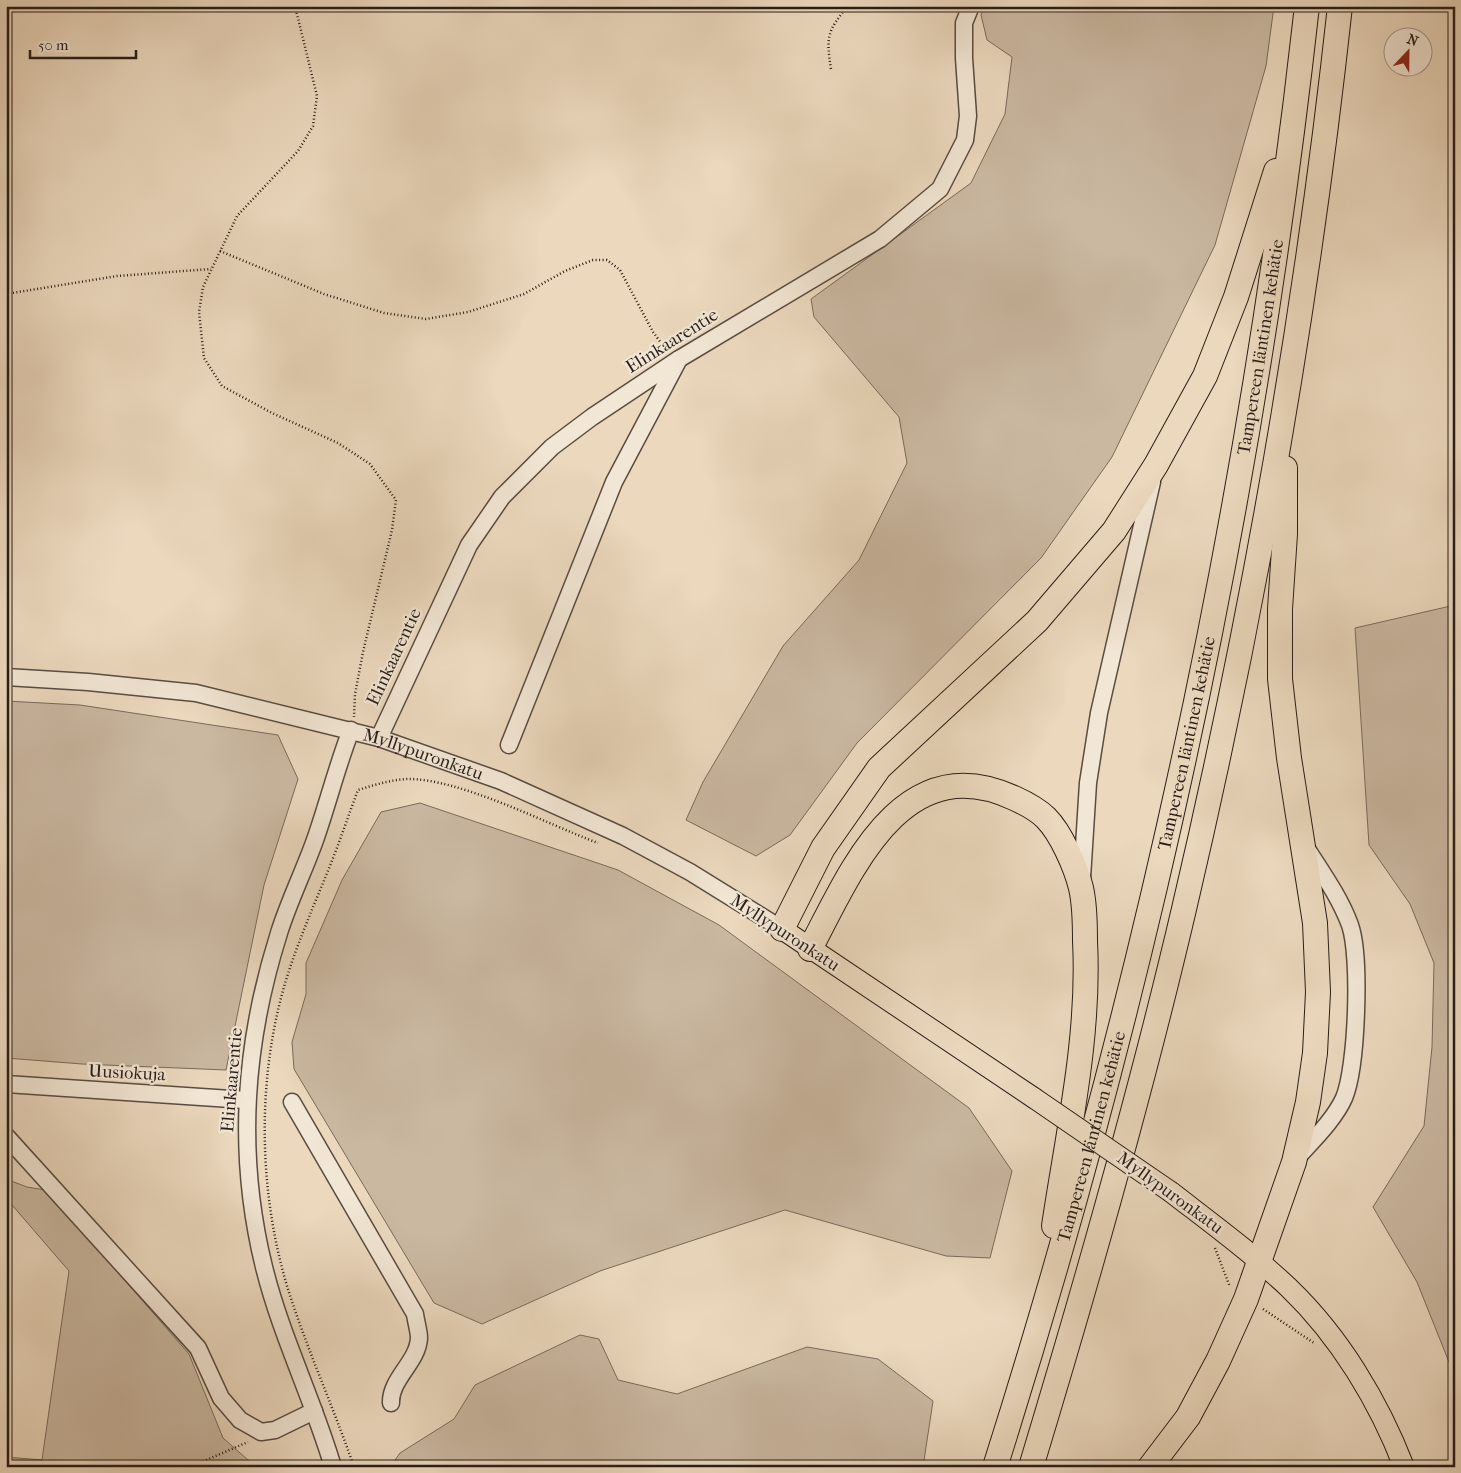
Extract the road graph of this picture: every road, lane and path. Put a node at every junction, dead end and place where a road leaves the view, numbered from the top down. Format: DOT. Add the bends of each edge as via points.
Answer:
graph roads {
  1 [pos="295,6"];
  2 [pos="848,6"];
  3 [pos="971,6"];
  4 [pos="1307,6"];
  5 [pos="1340,6"];
  6 [pos="831,69"];
  7 [pos="1296,110"];
  8 [pos="220,251"];
  9 [pos="211,269"];
  10 [pos="6,294"];
  11 [pos="677,361"];
  12 [pos="1286,410"];
  13 [pos="1156,465"];
  14 [pos="6,677"];
  15 [pos="351,730"];
  16 [pos="380,738"];
  17 [pos="509,745"];
  18 [pos="408,779"];
  19 [pos="1303,841"];
  20 [pos="605,845"];
  21 [pos="1081,889"];
  22 [pos="782,929"];
  23 [pos="810,949"];
  24 [pos="6,1084"];
  25 [pos="246,1100"];
  26 [pos="292,1102"];
  27 [pos="6,1136"];
  28 [pos="1294,1162"];
  29 [pos="1213,1243"];
  30 [pos="1260,1261"];
  31 [pos="1246,1299"];
  32 [pos="1039,1330"];
  33 [pos="1317,1344"];
  34 [pos="391,1403"];
  35 [pos="314,1412"];
  36 [pos="261,1432"];
  37 [pos="190,1467"];
  38 [pos="334,1467"];
  39 [pos="995,1467"];
  40 [pos="1031,1467"];
  41 [pos="1150,1467"];
  42 [pos="1404,1467"];
  1 -- 8 [label="path" via="317,96 313,126 298,151 237,216"];
  2 -- 6 [label="path" via="830,27 828,51"];
  3 -- 11 [label="street, Elinkaarentie" via="964,23 968,116 965,140 940,190 880,239"];
  4 -- 7 [label="highway, Tampereen läntinen kehätie"];
  5 -- 12 [label="highway, Tampereen läntinen kehätie" via="1328,117"];
  7 -- 13 [label="highway" via="1236,297 1205,376"];
  7 -- 32 [label="highway, Tampereen läntinen kehätie" via="1243,465 1199,693 1147,923"];
  8 -- 9 [label="path"];
  8 -- 11 [label="path" via="324,294 384,313 426,319 468,312 524,294 565,271 593,260 607,260 620,270 653,332"];
  9 -- 10 [label="path" via="117,276"];
  9 -- 15 [label="path" via="202,287 199,312 204,358 222,386 338,443 370,464 396,500 390,540 363,652"];
  11 -- 16 [label="street, Elinkaarentie" via="618,398 552,447 502,497 469,545"];
  11 -- 17 [label="street" via="614,482"];
  12 -- 19 [label="highway" via="1280,679"];
  12 -- 40 [label="highway, Tampereen läntinen kehätie" via="1230,701 1184,911 1069,1342"];
  13 -- 21 [label="street" via="1099,713 1088,783"];
  13 -- 22 [label="highway" via="1114,531 1037,621 879,768 823,848"];
  14 -- 15 [label="street, Myllypuronkatu" via="196,693"];
  15 -- 16 [label="street, Myllypuronkatu"];
  15 -- 25 [label="street, Elinkaarentie" via="314,842 294,888 265,980"];
  16 -- 22 [label="street, Myllypuronkatu" via="501,781 624,836"];
  18 -- 20 [label="path" via="465,791"];
  19 -- 28 [label="highway" via="1315,923 1318,992 1315,1053"];
  19 -- 28 [label="street" via="1340,902 1351,927 1356,957 1355,1016 1351,1066 1344,1098"];
  21 -- 23 [label="highway" via="1070,856 1046,818 1028,804 987,788 965,786 941,790 917,798 877,832 856,860"];
  21 -- 32 [label="highway" via="1087,978 1085,1025"];
  22 -- 23 [label="main road, Myllypuronkatu"];
  23 -- 30 [label="main road, Myllypuronkatu, bridge" via="1171,1192"];
  24 -- 25 [label="street, Uusiokuja"];
  25 -- 35 [label="street, Elinkaarentie" via="249,1182 264,1268"];
  26 -- 34 [label="street" via="415,1314 419,1340 391,1394"];
  27 -- 36 [label="street" via="198,1348 227,1406 240,1420"];
  28 -- 30 [label="highway"];
  29 -- 31 [label="path" via="1227,1282 1234,1293"];
  30 -- 31 [label="highway"];
  30 -- 42 [label="main road, Myllypuronkatu" via="1325,1328 1357,1372 1398,1449"];
  31 -- 33 [label="path"];
  31 -- 41 [label="highway" via="1188,1417"];
  32 -- 39 [label="highway, Tampereen läntinen kehätie"];
  35 -- 36 [label="street" via="275,1430"];
  35 -- 38 [label="street, Elinkaarentie"];
  36 -- 37 [label="path" via="244,1445"];
}
